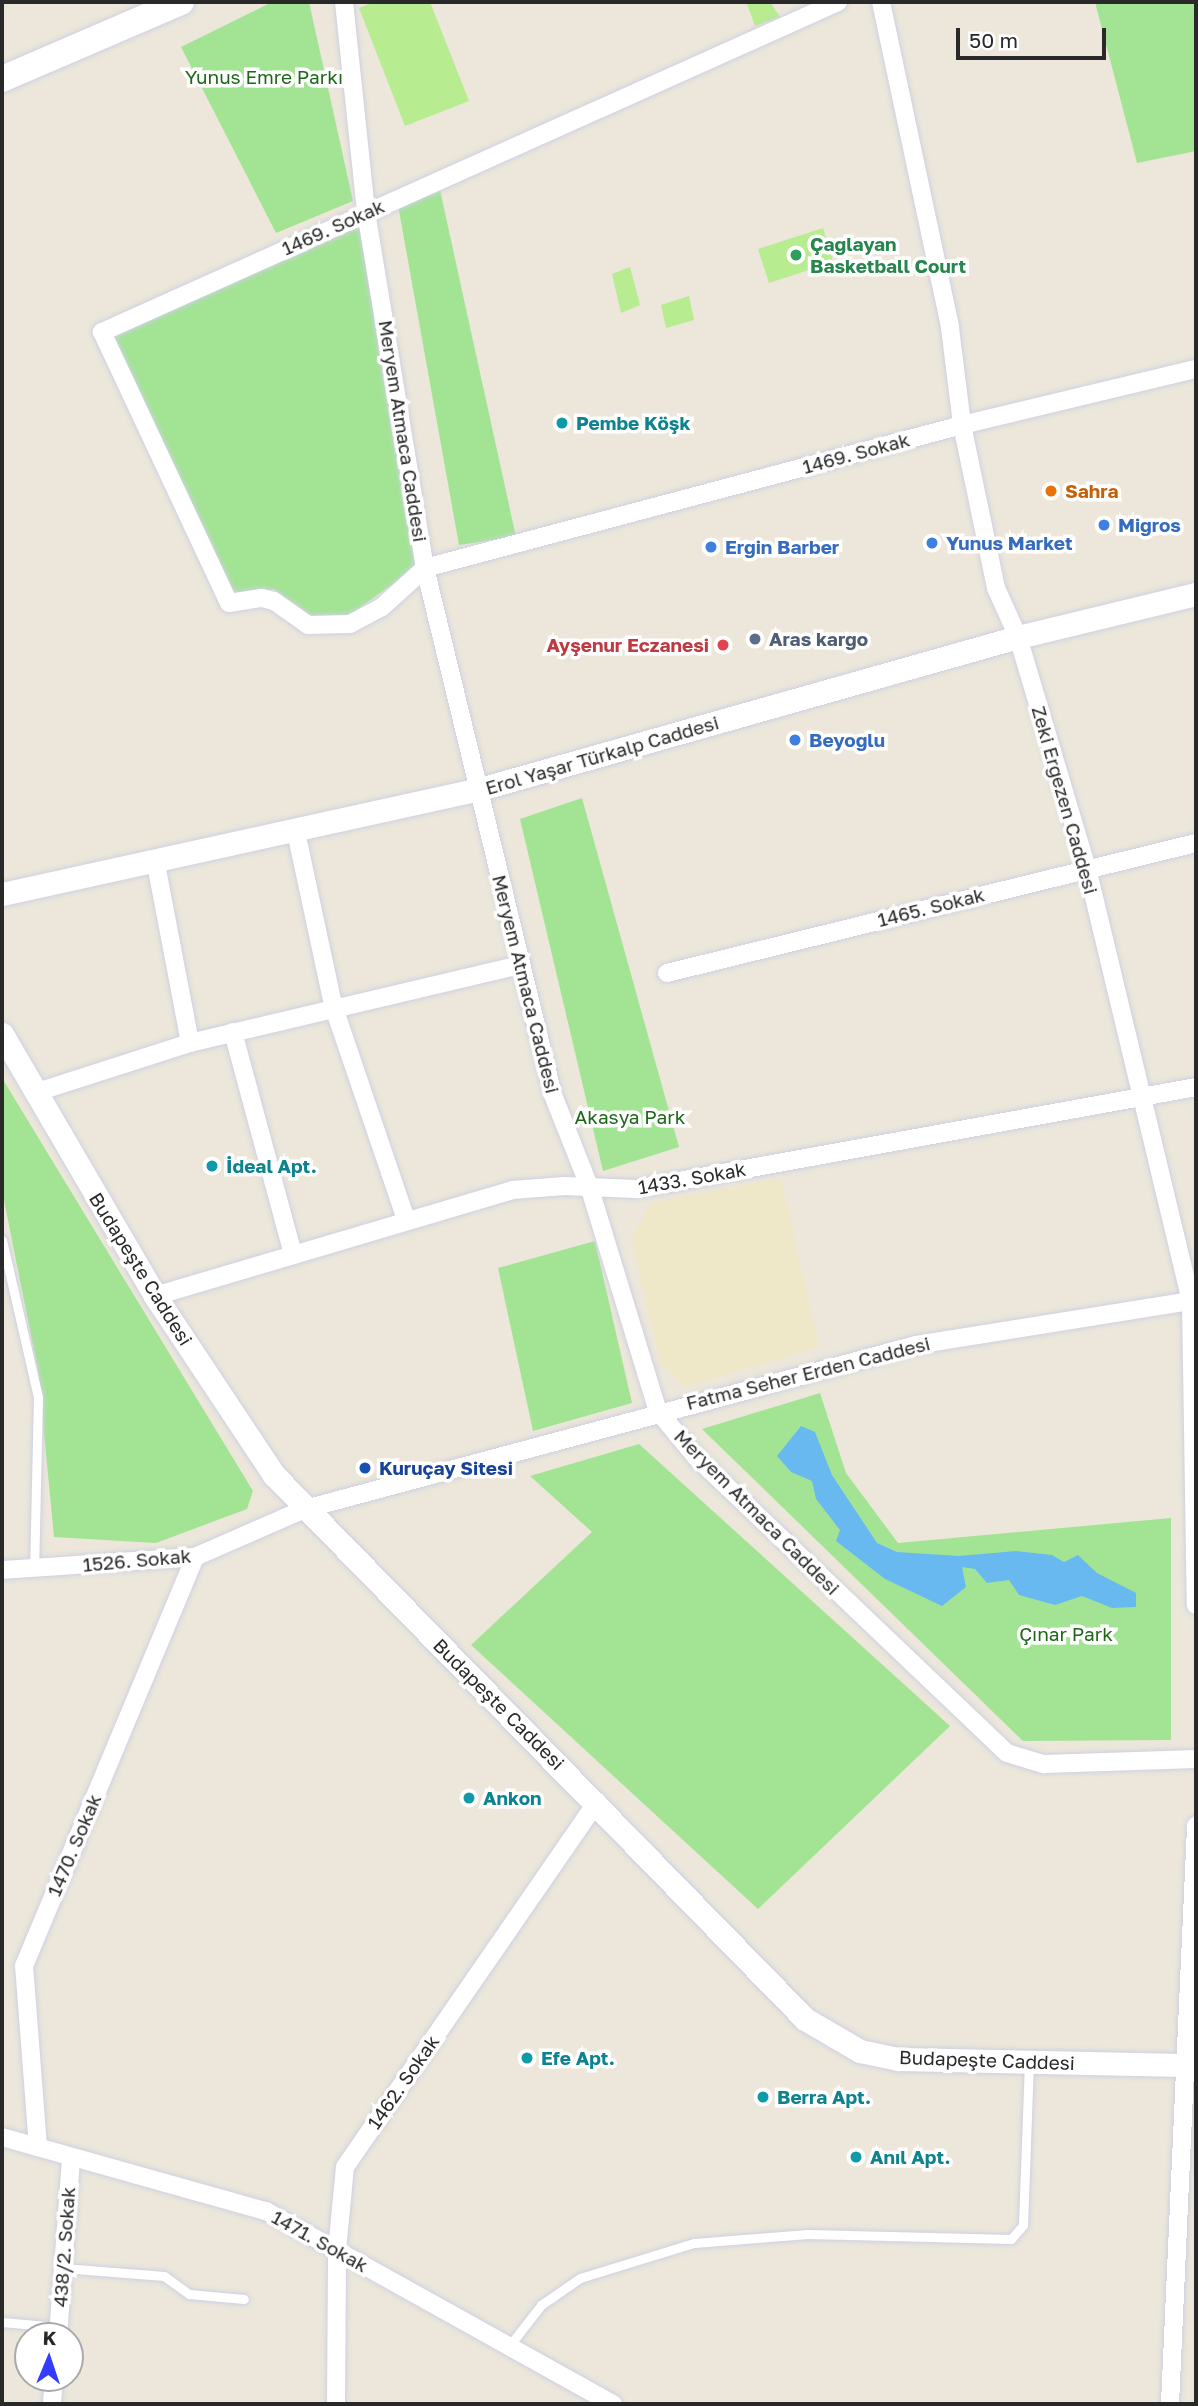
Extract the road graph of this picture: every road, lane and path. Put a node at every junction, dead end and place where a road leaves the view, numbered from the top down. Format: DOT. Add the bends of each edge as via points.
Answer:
graph roads {
  1 [pos="181,2"];
  2 [pos="344,2"];
  3 [pos="838,2"];
  4 [pos="881,2"];
  5 [pos="2,79"];
  6 [pos="366,212"];
  7 [pos="1196,369"];
  8 [pos="962,425"];
  9 [pos="425,568"];
  10 [pos="1196,594"];
  11 [pos="1018,637"];
  12 [pos="480,789"];
  13 [pos="296,832"];
  14 [pos="1196,843"];
  15 [pos="156,859"];
  16 [pos="1087,868"];
  17 [pos="2,894"];
  18 [pos="521,965"];
  19 [pos="667,973"];
  20 [pos="333,1006"];
  21 [pos="233,1032"];
  22 [pos="2,1034"];
  23 [pos="190,1042"];
  24 [pos="1196,1087"];
  25 [pos="34,1093"];
  26 [pos="1142,1099"];
  27 [pos="589,1186"];
  28 [pos="407,1220"];
  29 [pos="2,1240"];
  30 [pos="293,1255"];
  31 [pos="155,1296"];
  32 [pos="1194,1300"];
  33 [pos="658,1411"];
  34 [pos="305,1509"];
  35 [pos="195,1557"];
  36 [pos="34,1569"];
  37 [pos="2,1570"];
  38 [pos="1196,1605"];
  39 [pos="1196,1759"];
  40 [pos="597,1802"];
  41 [pos="1196,1826"];
  42 [pos="1030,2063"];
  43 [pos="1190,2065"];
  44 [pos="2,2137"];
  45 [pos="38,2147"];
  46 [pos="71,2158"];
  47 [pos="337,2250"];
  48 [pos="63,2268"];
  49 [pos="244,2299"];
  50 [pos="59,2322"];
  51 [pos="510,2345"];
  52 [pos="336,2404"];
  53 [pos="613,2404"];
  54 [pos="1170,2404"];
  1 -- 5 [label="main road"];
  2 -- 6 [label="street, Meryem Atmaca Caddesi"];
  3 -- 6 [label="street, 1469. Sokak"];
  4 -- 8 [label="street, Zeki Ergezen Caddesi" via="950,328"];
  6 -- 9 [label="street, Meryem Atmaca Caddesi"];
  6 -- 9 [label="street, 1469. Sokak" via="102,332 229,603 262,598 308,625 350,624 382,607"];
  7 -- 8 [label="street, 1469. Sokak"];
  8 -- 9 [label="street, 1469. Sokak"];
  8 -- 11 [label="street, Zeki Ergezen Caddesi" via="996,588"];
  9 -- 12 [label="street, Meryem Atmaca Caddesi"];
  10 -- 11 [label="street, Erol Yaşar Türkalp Caddesi"];
  11 -- 12 [label="street, Erol Yaşar Türkalp Caddesi"];
  11 -- 16 [label="street, Zeki Ergezen Caddesi"];
  12 -- 13 [label="street, Erol Yaşar Türkalp Caddesi"];
  12 -- 18 [label="street, Meryem Atmaca Caddesi"];
  13 -- 15 [label="street, Erol Yaşar Türkalp Caddesi"];
  13 -- 20 [label="street"];
  14 -- 16 [label="street, 1465. Sokak"];
  15 -- 17 [label="street, Erol Yaşar Türkalp Caddesi"];
  15 -- 23 [label="street"];
  16 -- 19 [label="street, 1465. Sokak"];
  16 -- 26 [label="street, Zeki Ergezen Caddesi"];
  18 -- 20 [label="street"];
  18 -- 27 [label="street, Meryem Atmaca Caddesi" via="553,1095"];
  20 -- 21 [label="street"];
  20 -- 28 [label="street"];
  21 -- 23 [label="street"];
  21 -- 30 [label="street"];
  22 -- 25 [label="street, Budapeşte Caddesi"];
  23 -- 25 [label="street"];
  24 -- 26 [label="street, 1433. Sokak"];
  25 -- 31 [label="street, Budapeşte Caddesi"];
  26 -- 27 [label="street, 1433. Sokak" via="635,1189"];
  26 -- 32 [label="street, Zeki Ergezen Caddesi"];
  27 -- 28 [label="street, 1433. Sokak" via="512,1190"];
  27 -- 33 [label="street, Meryem Atmaca Caddesi"];
  28 -- 30 [label="street, 1433. Sokak"];
  29 -- 36 [label="lane" via="38,1397"];
  30 -- 31 [label="street, 1433. Sokak"];
  31 -- 34 [label="street, Budapeşte Caddesi" via="274,1475"];
  32 -- 33 [label="street, Fatma Seher Erden Caddesi" via="948,1338"];
  32 -- 38 [label="street, Zeki Ergezen Caddesi"];
  33 -- 34 [label="street, Fatma Seher Erden Caddesi"];
  33 -- 39 [label="street, Meryem Atmaca Caddesi" via="696,1457 1007,1753 1044,1764"];
  34 -- 35 [label="street, 1526. Sokak"];
  34 -- 40 [label="street, Budapeşte Caddesi"];
  35 -- 36 [label="street, 1526. Sokak"];
  35 -- 45 [label="street, 1470. Sokak" via="24,1966"];
  36 -- 37 [label="street, 1526. Sokak"];
  40 -- 42 [label="street, Budapeşte Caddesi" via="805,2019 860,2051 899,2059"];
  40 -- 47 [label="street, 1462. Sokak" via="345,2166"];
  41 -- 43 [label="street"];
  42 -- 43 [label="street, Budapeşte Caddesi"];
  42 -- 51 [label="lane" via="1023,2225 1011,2239 781,2234 694,2243 580,2278 541,2305"];
  43 -- 54 [label="street"];
  44 -- 45 [label="street, 1471. Sokak"];
  45 -- 46 [label="street, 1471. Sokak"];
  46 -- 47 [label="street, 1471. Sokak" via="266,2211"];
  46 -- 48 [label="street, 438/2. Sokak"];
  47 -- 51 [label="street, 1471. Sokak"];
  47 -- 52 [label="street, 1462. Sokak"];
  48 -- 49 [label="lane" via="164,2276 189,2294"];
  48 -- 50 [label="street, 438/2. Sokak"];
  51 -- 53 [label="street, 1471. Sokak"];
}
